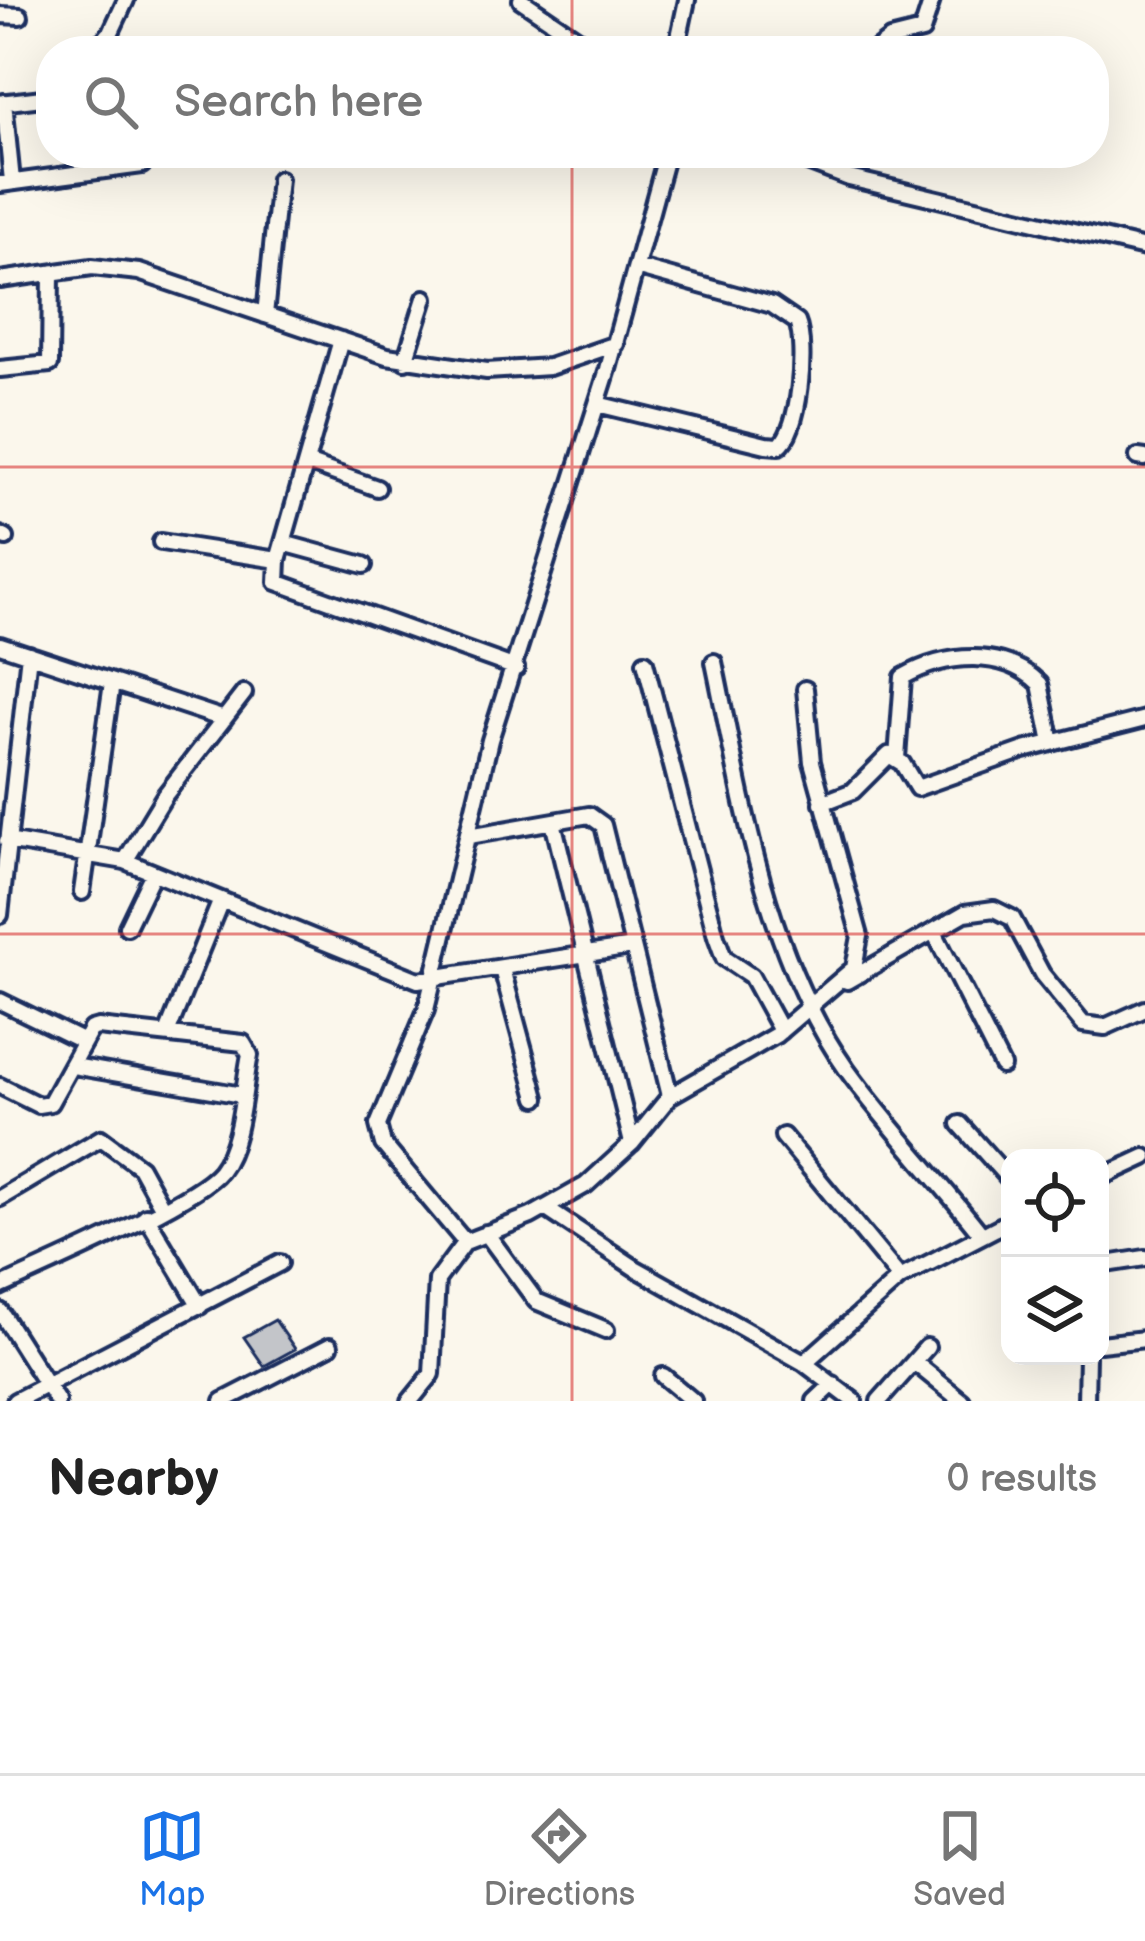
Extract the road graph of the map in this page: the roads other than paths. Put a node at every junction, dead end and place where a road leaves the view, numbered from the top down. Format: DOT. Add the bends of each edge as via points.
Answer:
graph roads {
  1 [pos="126,0"];
  2 [pos="521,0"];
  3 [pos="687,0"];
  4 [pos="932,0"];
  5 [pos="0,15"];
  6 [pos="20,16"];
  7 [pos="108,36"];
  8 [pos="574,36"];
  9 [pos="679,36"];
  10 [pos="902,36"];
  11 [pos="36,99"];
  12 [pos="2,103"];
  13 [pos="119,168"];
  14 [pos="663,168"];
  15 [pos="846,168"];
  16 [pos="279,178"];
  17 [pos="6,183"];
  18 [pos="1145,248"];
  19 [pos="639,268"];
  20 [pos="51,273"];
  21 [pos="0,280"];
  22 [pos="425,298"];
  23 [pos="266,315"];
  24 [pos="341,340"];
  25 [pos="616,344"];
  26 [pos="406,361"];
  27 [pos="0,369"];
  28 [pos="597,404"];
  29 [pos="307,463"];
  30 [pos="376,488"];
  31 [pos="161,542"];
  32 [pos="283,543"];
  33 [pos="278,560"];
  34 [pos="364,565"];
  35 [pos="0,645"];
  36 [pos="29,654"];
  37 [pos="645,662"];
  38 [pos="714,662"];
  39 [pos="516,668"];
  40 [pos="112,683"];
  41 [pos="805,689"];
  42 [pos="244,693"];
  43 [pos="224,719"];
  44 [pos="1145,719"];
  45 [pos="1052,743"];
  46 [pos="897,758"];
  47 [pos="822,803"];
  48 [pos="553,822"];
  49 [pos="469,836"];
  50 [pos="7,841"];
  51 [pos="86,852"];
  52 [pos="125,861"];
  53 [pos="153,872"];
  54 [pos="82,892"];
  55 [pos="221,900"];
  56 [pos="0,915"];
  57 [pos="127,927"];
  58 [pos="934,932"];
  59 [pos="632,947"];
  60 [pos="587,956"];
  61 [pos="502,969"];
  62 [pos="435,979"];
  63 [pos="842,983"];
  64 [pos="0,1001"];
  65 [pos="812,1008"];
  66 [pos="1145,1009"];
  67 [pos="168,1031"];
  68 [pos="781,1031"];
  69 [pos="84,1042"];
  70 [pos="73,1066"];
  71 [pos="1002,1066"];
  72 [pos="0,1086"];
  73 [pos="242,1095"];
  74 [pos="670,1096"];
  75 [pos="537,1098"];
  76 [pos="960,1124"];
  77 [pos="783,1136"];
  78 [pos="632,1143"];
  79 [pos="1145,1157"];
  80 [pos="1001,1170"];
  81 [pos="1109,1174"];
  82 [pos="0,1198"];
  83 [pos="162,1207"];
  84 [pos="545,1208"];
  85 [pos="146,1216"];
  86 [pos="1001,1225"];
  87 [pos="486,1233"];
  88 [pos="982,1234"];
  89 [pos="464,1242"];
  90 [pos="1145,1258"];
  91 [pos="280,1264"];
  92 [pos="1109,1264"];
  93 [pos="900,1278"];
  94 [pos="0,1287"];
  95 [pos="200,1306"];
  96 [pos="0,1311"];
  97 [pos="606,1330"];
  98 [pos="1145,1339"];
  99 [pos="1109,1343"];
  100 [pos="330,1346"];
  101 [pos="927,1347"];
  102 [pos="914,1362"];
  103 [pos="804,1364"];
  104 [pos="1087,1365"];
  105 [pos="663,1376"];
  106 [pos="833,1384"];
  107 [pos="48,1387"];
  108 [pos="15,1401"];
  109 [pos="57,1401"];
  110 [pos="223,1401"];
  111 [pos="410,1401"];
  112 [pos="693,1401"];
  113 [pos="815,1401"];
  114 [pos="854,1401"];
  115 [pos="879,1401"];
  116 [pos="962,1401"];
  117 [pos="1086,1401"];
  1 -- 7 [label="street"];
  2 -- 8 [label="street"];
  3 -- 9 [label="street"];
  4 -- 10 [label="street" via="922,31"];
  5 -- 6 [label="street"];
  11 -- 12 [label="street"];
  12 -- 17 [label="street"];
  13 -- 17 [label="street"];
  14 -- 19 [label="street"];
  15 -- 18 [label="street"];
  16 -- 23 [label="street"];
  19 -- 25 [label="street"];
  19 -- 28 [label="street" via="772,305 797,322 805,349 790,435 766,445"];
  20 -- 21 [label="street"];
  20 -- 23 [label="street" via="139,272"];
  20 -- 27 [label="street" via="50,364"];
  22 -- 26 [label="street"];
  23 -- 24 [label="street"];
  24 -- 26 [label="street"];
  24 -- 29 [label="street"];
  25 -- 26 [label="street" via="534,369"];
  25 -- 28 [label="street"];
  28 -- 39 [label="street"];
  29 -- 30 [label="street"];
  29 -- 32 [label="street"];
  31 -- 33 [label="street"];
  32 -- 33 [label="street"];
  32 -- 34 [label="street"];
  33 -- 39 [label="street" via="277,582 285,588"];
  35 -- 36 [label="street"];
  36 -- 40 [label="street"];
  36 -- 50 [label="street"];
  37 -- 68 [label="street" via="724,958 751,976"];
  38 -- 65 [label="street" via="754,859"];
  39 -- 49 [label="street"];
  40 -- 43 [label="street"];
  40 -- 51 [label="street"];
  41 -- 47 [label="street"];
  42 -- 43 [label="street"];
  43 -- 52 [label="street"];
  44 -- 45 [label="street"];
  45 -- 46 [label="street" via="916,788"];
  45 -- 46 [label="street" via="1040,684 983,656 903,677"];
  46 -- 47 [label="street" via="879,760 853,791"];
  47 -- 63 [label="street" via="862,947"];
  48 -- 49 [label="street"];
  48 -- 59 [label="street" via="590,815 603,825"];
  48 -- 60 [label="street"];
  49 -- 62 [label="street"];
  50 -- 51 [label="street"];
  50 -- 56 [label="street"];
  51 -- 52 [label="street"];
  51 -- 54 [label="street"];
  52 -- 53 [label="street"];
  53 -- 55 [label="street"];
  53 -- 57 [label="street"];
  55 -- 62 [label="street" via="406,977"];
  55 -- 67 [label="street"];
  58 -- 63 [label="street"];
  58 -- 66 [label="street" via="994,909 1012,918 1042,974 1083,1024 1105,1027"];
  58 -- 71 [label="street"];
  59 -- 60 [label="street"];
  59 -- 74 [label="street"];
  60 -- 61 [label="street"];
  60 -- 78 [label="street"];
  61 -- 62 [label="street"];
  61 -- 75 [label="street"];
  62 -- 89 [label="street" via="378,1134"];
  63 -- 65 [label="street"];
  64 -- 69 [label="street"];
  65 -- 68 [label="street"];
  65 -- 88 [label="street" via="847,1070"];
  67 -- 69 [label="street" via="98,1027"];
  67 -- 73 [label="street" via="243,1043 250,1055"];
  68 -- 74 [label="street"];
  69 -- 70 [label="street"];
  70 -- 72 [label="street" via="44,1105"];
  70 -- 73 [label="street"];
  73 -- 83 [label="street" via="222,1169"];
  74 -- 78 [label="street"];
  76 -- 80 [label="street"];
  77 -- 93 [label="street"];
  78 -- 84 [label="street" via="586,1185"];
  79 -- 81 [label="street"];
  82 -- 83 [label="street" via="101,1138 140,1167"];
  83 -- 85 [label="street"];
  84 -- 87 [label="street"];
  84 -- 103 [label="street"];
  85 -- 94 [label="street"];
  85 -- 95 [label="street"];
  86 -- 88 [label="street"];
  87 -- 89 [label="street"];
  87 -- 97 [label="street" via="536,1300"];
  88 -- 93 [label="street"];
  89 -- 111 [label="street" via="437,1280 432,1374"];
  90 -- 92 [label="street"];
  91 -- 95 [label="street"];
  93 -- 103 [label="street"];
  95 -- 107 [label="street"];
  96 -- 107 [label="street"];
  98 -- 99 [label="street"];
  100 -- 110 [label="street"];
  101 -- 102 [label="street"];
  102 -- 115 [label="street"];
  102 -- 116 [label="street"];
  103 -- 106 [label="street"];
  104 -- 117 [label="street"];
  105 -- 112 [label="street"];
  106 -- 113 [label="street"];
  106 -- 114 [label="street"];
  107 -- 108 [label="street"];
  107 -- 109 [label="street"];
}
